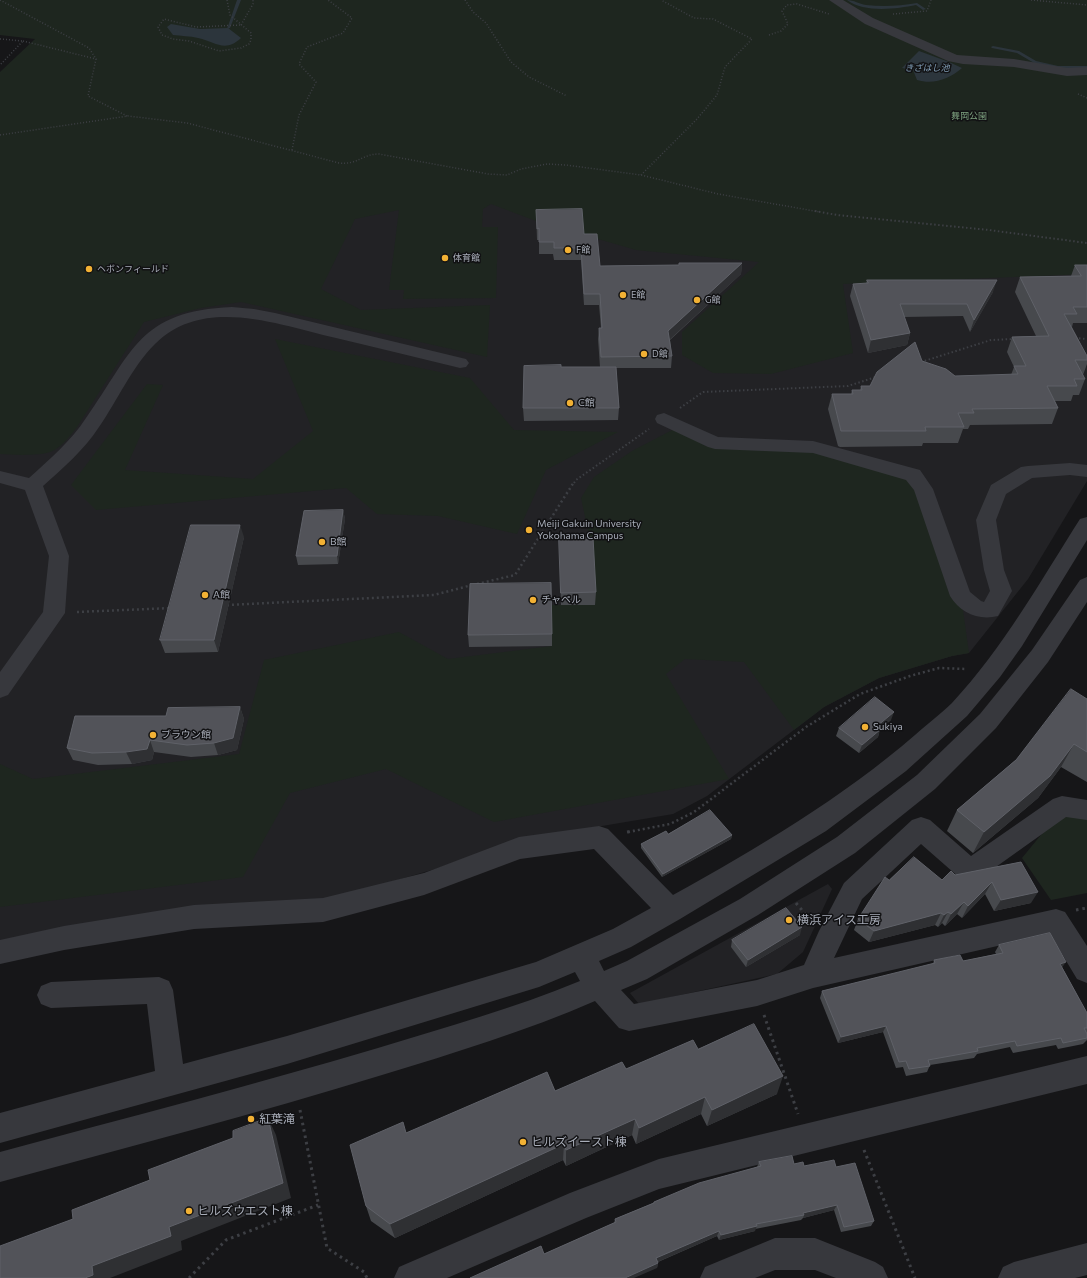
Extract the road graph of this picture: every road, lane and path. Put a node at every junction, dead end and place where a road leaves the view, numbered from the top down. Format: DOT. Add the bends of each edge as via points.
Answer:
graph roads {
  1 [pos="0,0"];
  2 [pos="227,0"];
  3 [pos="253,0"];
  4 [pos="328,0"];
  5 [pos="465,0"];
  6 [pos="661,0"];
  7 [pos="835,0"];
  8 [pos="931,0"];
  9 [pos="1031,0"];
  10 [pos="1087,5"];
  11 [pos="890,14"];
  12 [pos="869,21"];
  13 [pos="241,25"];
  14 [pos="769,35"];
  15 [pos="0,39"];
  16 [pos="23,41"];
  17 [pos="96,59"];
  18 [pos="0,65"];
  19 [pos="1087,71"];
  20 [pos="1078,94"];
  21 [pos="567,96"];
  22 [pos="1087,98"];
  23 [pos="128,116"];
  24 [pos="0,135"];
  25 [pos="292,150"];
  26 [pos="641,175"];
  27 [pos="1087,243"];
  28 [pos="1069,338"];
  29 [pos="1015,339"];
  30 [pos="1087,339"];
  31 [pos="460,363"];
  32 [pos="916,364"];
  33 [pos="878,376"];
  34 [pos="664,419"];
  35 [pos="1087,471"];
  36 [pos="0,477"];
  37 [pos="33,485"];
  38 [pos="1087,524"];
  39 [pos="1083,599"];
  40 [pos="220,605"];
  41 [pos="173,608"];
  42 [pos="54,613"];
  43 [pos="992,671"];
  44 [pos="0,689"];
  45 [pos="1087,810"];
  46 [pos="599,837"];
  47 [pos="781,886"];
  48 [pos="671,911"];
  49 [pos="828,940"];
  50 [pos="0,952"];
  51 [pos="581,957"];
  52 [pos="1087,970"];
  53 [pos="812,975"];
  54 [pos="598,985"];
  55 [pos="757,993"];
  56 [pos="51,995"];
  57 [pos="1087,1070"];
  58 [pos="171,1081"];
  59 [pos="295,1087"];
  60 [pos="854,1126"];
  61 [pos="0,1128"];
  62 [pos="806,1137"];
  63 [pos="0,1167"];
  64 [pos="318,1205"];
  65 [pos="1087,1259"];
  66 [pos="189,1278"];
  67 [pos="367,1278"];
  68 [pos="410,1278"];
  69 [pos="716,1278"];
  70 [pos="872,1278"];
  71 [pos="915,1278"];
  72 [pos="1014,1278"];
  1 -- 17 [label="path" via="89,48"];
  2 -- 13 [label="path" via="230,16"];
  3 -- 13 [label="path"];
  4 -- 25 [label="path" via="352,18 343,33 306,47 299,64 316,82 299,115"];
  5 -- 21 [label="path" via="486,23 511,62 529,76"];
  6 -- 26 [label="path" via="694,18 713,19 752,40 725,67 717,95 697,119"];
  7 -- 12 [label="street"];
  8 -- 11 [label="path" via="927,11"];
  9 -- 10 [label="path"];
  12 -- 14 [label="path" via="825,14 797,4 787,5 782,11 788,24 781,31"];
  12 -- 19 [label="street" via="953,58 1014,63 1067,72"];
  13 -- 13 [label="path" via="251,33 250,44 228,51 173,39 162,35 158,27 164,19 196,27"];
  15 -- 16 [label="path"];
  16 -- 17 [label="path"];
  16 -- 18 [label="path"];
  17 -- 23 [label="path" via="88,96"];
  20 -- 22 [label="path"];
  23 -- 24 [label="path"];
  23 -- 25 [label="path" via="187,123"];
  25 -- 26 [label="path" via="340,163 350,164 371,154 379,154 488,174 507,175 521,169 547,164"];
  26 -- 27 [label="path" via="718,194 837,215 989,230"];
  28 -- 30 [label="path"];
  29 -- 32 [label="path" via="992,340"];
  31 -- 37 [label="street" via="266,316 232,312 190,318 171,325 149,339 138,351 92,423 72,448"];
  33 -- 34 [label="path" via="848,386 703,392"];
  34 -- 35 [label="street" via="715,442 813,448 913,475 923,489 961,596 976,609 990,610 1001,591 994,570 986,520 998,490 1028,472 1070,469"];
  34 -- 40 [label="path" via="576,480 515,575 434,595"];
  36 -- 37 [label="street"];
  37 -- 42 [label="street" via="59,556"];
  38 -- 43 [label="street"];
  39 -- 47 [label="street" via="988,721 926,782 846,845"];
  41 -- 42 [label="path"];
  42 -- 44 [label="street"];
  43 -- 46 [label="path" via="939,668 860,694 806,727 694,812 670,824"];
  43 -- 48 [label="street" via="959,710 898,764 817,824"];
  45 -- 49 [label="street" via="1062,806 970,871 921,828 854,891"];
  46 -- 48 [label="street"];
  46 -- 50 [label="street" via="519,848 424,884 323,910 194,917 64,938"];
  47 -- 49 [label="path"];
  47 -- 54 [label="street" via="749,907 637,970"];
  48 -- 51 [label="street"];
  49 -- 53 [label="street"];
  51 -- 54 [label="street"];
  51 -- 58 [label="street" via="517,981 287,1050"];
  52 -- 53 [label="street" via="1056,922"];
  53 -- 55 [label="street"];
  54 -- 55 [label="street" via="629,1018"];
  54 -- 59 [label="street" via="547,1008"];
  55 -- 62 [label="path"];
  56 -- 58 [label="street" via="159,990"];
  57 -- 60 [label="street"];
  58 -- 61 [label="street"];
  59 -- 63 [label="street"];
  59 -- 64 [label="path"];
  60 -- 62 [label="street"];
  60 -- 71 [label="path"];
  62 -- 68 [label="street" via="659,1174 580,1204"];
  64 -- 66 [label="path" via="226,1240"];
  64 -- 67 [label="path" via="327,1248 364,1272"];
  65 -- 72 [label="street"];
  69 -- 70 [label="street" via="775,1254 815,1254"];
}
